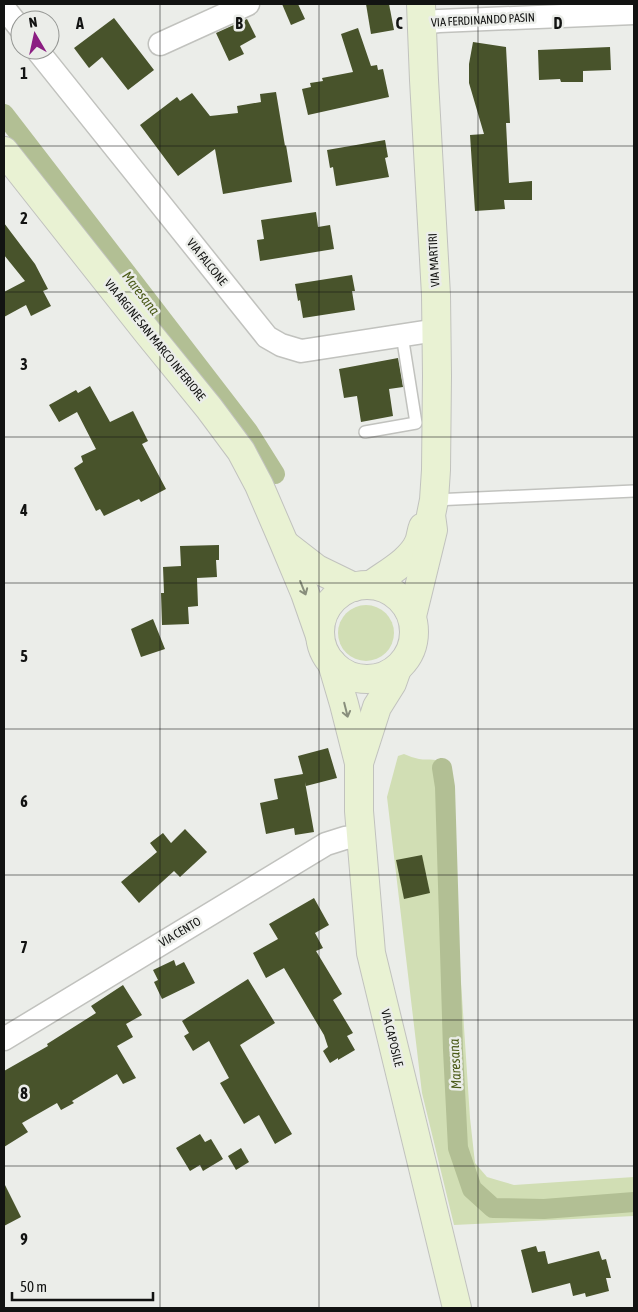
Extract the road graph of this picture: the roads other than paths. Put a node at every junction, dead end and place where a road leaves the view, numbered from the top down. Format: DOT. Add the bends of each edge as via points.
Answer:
graph roads {
  1 [pos="248,4"];
  2 [pos="421,14"];
  3 [pos="634,14"];
  4 [pos="160,44"];
  5 [pos="45,60"];
  6 [pos="4,150"];
  7 [pos="437,330"];
  8 [pos="402,335"];
  9 [pos="365,432"];
  10 [pos="634,491"];
  11 [pos="433,508"];
  12 [pos="284,543"];
  13 [pos="363,586"];
  14 [pos="412,616"];
  15 [pos="320,636"];
  16 [pos="332,663"];
  17 [pos="397,669"];
  18 [pos="359,763"];
  19 [pos="360,836"];
  20 [pos="4,1039"];
  21 [pos="457,1308"];
  1 -- 4 [label="street"];
  2 -- 3 [label="street, VIA FERDINANDO PASIN" via="439,21"];
  2 -- 7 [label="street, VIA MARTIRI"];
  5 -- 8 [label="street, VIA FALCONE" via="267,337 301,351"];
  6 -- 12 [label="street, VIA ARGINE SAN MARCO INFERIORE" via="240,451"];
  7 -- 8 [label="street, VIA FALCONE"];
  7 -- 11 [label="street, VIA MARTIRI"];
  8 -- 9 [label="lane" via="416,423"];
  10 -- 11 [label="lane"];
  11 -- 13 [label="street, VIA MARTIRI" via="413,552 403,563"];
  11 -- 14 [label="street, VIA MARTIRI" via="433,530"];
  12 -- 13 [label="street, VIA ARGINE SAN MARCO INFERIORE" via="317,569"];
  12 -- 15 [label="street, VIA ARGINE SAN MARCO INFERIORE, one-way"];
  13 -- 14 [label="street, VIA ARGINE SAN MARCO INFERIORE" via="384,588 394,593"];
  13 -- 15 [label="street" via="340,594 329,604"];
  14 -- 17 [label="street" via="413,643 407,658"];
  15 -- 16 [label="street, VIA ARGINE SAN MARCO INFERIORE" via="323,649"];
  16 -- 17 [label="street" via="342,672 362,679 379,678"];
  16 -- 18 [label="street, VIA CAPOSILE, one-way"];
  17 -- 18 [label="street, VIA CAPOSILE" via="377,707"];
  18 -- 19 [label="street, VIA CAPOSILE"];
  19 -- 20 [label="street, VIA CENTO" via="326,844"];
  19 -- 21 [label="street, VIA CAPOSILE" via="371,953"];
}
